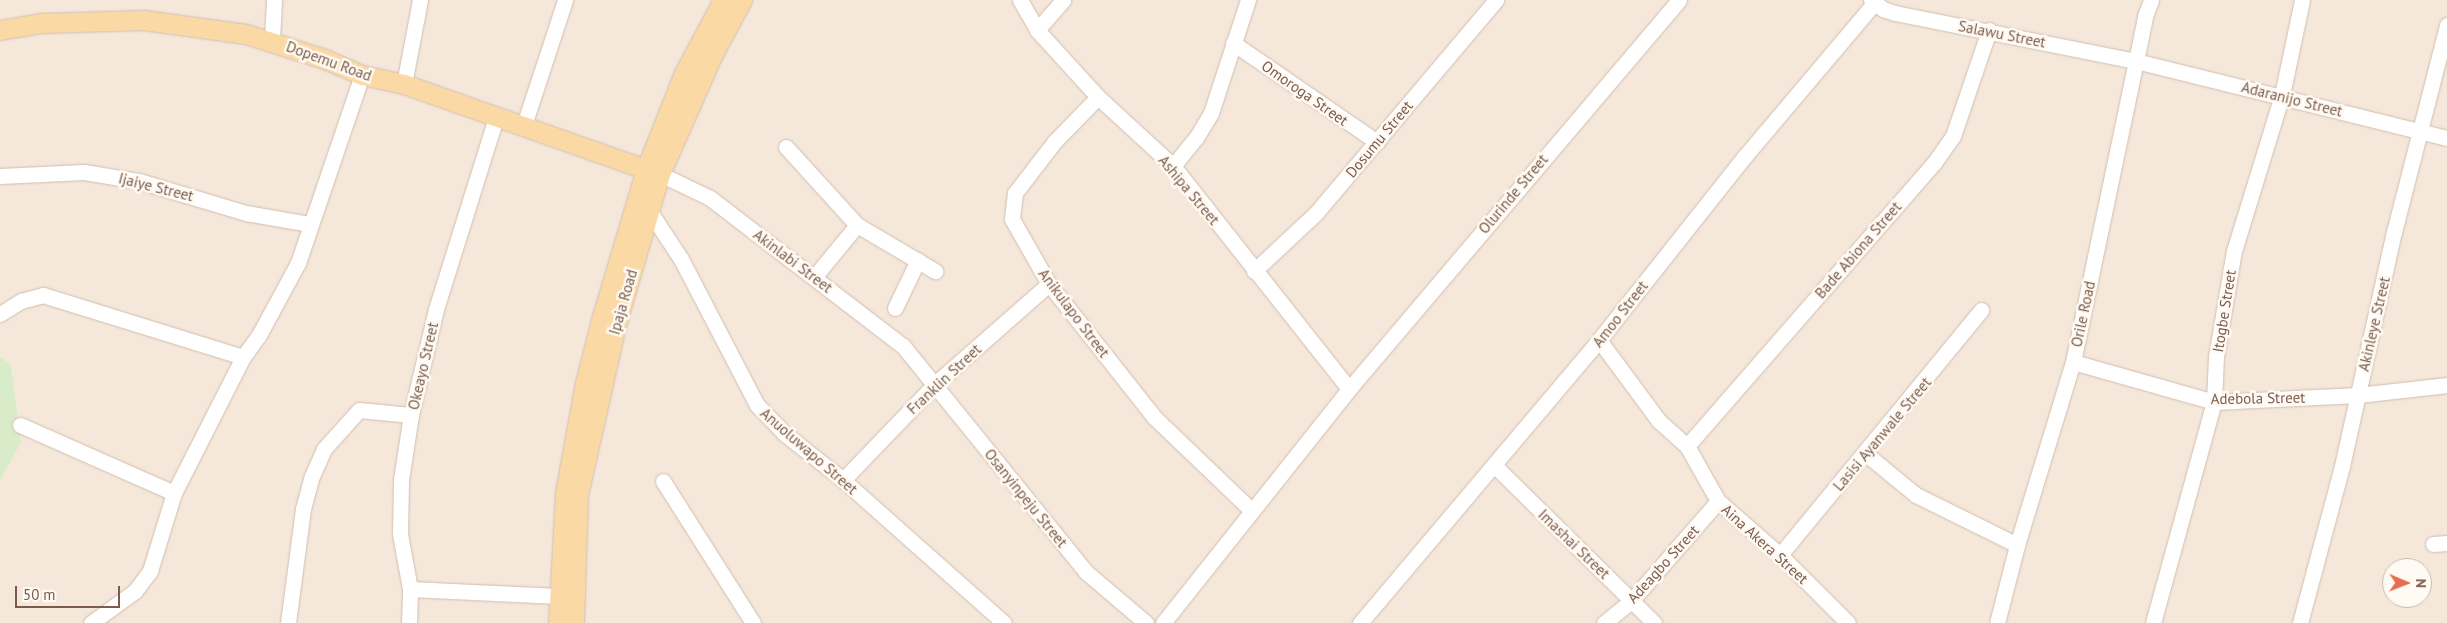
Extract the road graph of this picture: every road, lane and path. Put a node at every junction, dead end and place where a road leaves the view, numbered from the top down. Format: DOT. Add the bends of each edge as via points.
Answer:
graph roads {
  1 [pos="274,0"];
  2 [pos="420,0"];
  3 [pos="565,0"];
  4 [pos="723,0"];
  5 [pos="742,0"];
  6 [pos="1020,0"];
  7 [pos="1063,0"];
  8 [pos="1248,0"];
  9 [pos="1496,0"];
  10 [pos="1679,0"];
  11 [pos="2152,0"];
  12 [pos="2302,0"];
  13 [pos="1875,1"];
  14 [pos="2447,25"];
  15 [pos="0,30"];
  16 [pos="1036,30"];
  17 [pos="1989,30"];
  18 [pos="272,40"];
  19 [pos="1233,43"];
  20 [pos="2136,61"];
  21 [pos="362,75"];
  22 [pos="404,84"];
  23 [pos="2282,95"];
  24 [pos="1098,97"];
  25 [pos="496,116"];
  26 [pos="524,125"];
  27 [pos="2421,133"];
  28 [pos="2447,138"];
  29 [pos="1376,142"];
  30 [pos="786,147"];
  31 [pos="1173,166"];
  32 [pos="653,172"];
  33 [pos="0,176"];
  34 [pos="642,209"];
  35 [pos="310,224"];
  36 [pos="857,225"];
  37 [pos="918,260"];
  38 [pos="935,270"];
  39 [pos="1254,272"];
  40 [pos="815,276"];
  41 [pos="1049,284"];
  42 [pos="895,308"];
  43 [pos="1981,310"];
  44 [pos="0,314"];
  45 [pos="1600,340"];
  46 [pos="243,357"];
  47 [pos="917,361"];
  48 [pos="2073,362"];
  49 [pos="935,384"];
  50 [pos="2447,385"];
  51 [pos="1349,389"];
  52 [pos="2358,395"];
  53 [pos="2214,402"];
  54 [pos="411,415"];
  55 [pos="20,425"];
  56 [pos="1687,446"];
  57 [pos="1866,454"];
  58 [pos="1494,466"];
  59 [pos="844,480"];
  60 [pos="663,481"];
  61 [pos="174,493"];
  62 [pos="1718,501"];
  63 [pos="1251,510"];
  64 [pos="2017,545"];
  65 [pos="1780,555"];
  66 [pos="410,589"];
  67 [pos="558,596"];
  68 [pos="1632,600"];
  69 [pos="92,623"];
  70 [pos="288,623"];
  71 [pos="409,623"];
  72 [pos="558,623"];
  73 [pos="574,623"];
  74 [pos="753,623"];
  75 [pos="1004,623"];
  76 [pos="1146,623"];
  77 [pos="1163,623"];
  78 [pos="1360,623"];
  79 [pos="1604,623"];
  80 [pos="1654,623"];
  81 [pos="1848,623"];
  82 [pos="1997,623"];
  83 [pos="2153,623"];
  84 [pos="2300,623"];
  1 -- 18 [label="street"];
  2 -- 22 [label="street"];
  3 -- 26 [label="street"];
  4 -- 32 [label="main road, Ipaja Road" via="684,73"];
  5 -- 32 [label="main road, Ipaja Road"];
  6 -- 16 [label="street, Ashipa Street"];
  7 -- 16 [label="street"];
  8 -- 19 [label="street"];
  9 -- 29 [label="street, Dosumu Street"];
  10 -- 51 [label="street, Olurinde Street"];
  11 -- 20 [label="street, Orile Road"];
  12 -- 23 [label="street, Itogbe Street"];
  13 -- 17 [label="street, Salawu Street" via="1883,9 1895,13"];
  13 -- 45 [label="street, Amoo Street" via="1745,156"];
  14 -- 27 [label="street, Akinleye Street"];
  15 -- 18 [label="main road, Dopemu Road" via="41,23 144,20 208,27"];
  16 -- 24 [label="street, Ashipa Street"];
  17 -- 20 [label="street, Salawu Street"];
  17 -- 56 [label="street, Bade Abiona Street" via="1953,136 1934,163"];
  18 -- 21 [label="main road, Dopemu Road"];
  19 -- 29 [label="street, Omoroga Street"];
  19 -- 31 [label="street" via="1211,113"];
  20 -- 23 [label="street, Adaranijo Street"];
  20 -- 48 [label="street, Orile Road"];
  21 -- 22 [label="main road, Dopemu Road"];
  21 -- 35 [label="street"];
  22 -- 25 [label="main road, Dopemu Road"];
  23 -- 27 [label="street, Adaranijo Street"];
  23 -- 53 [label="street, Itogbe Street" via="2234,251 2216,357"];
  24 -- 31 [label="street, Ashipa Street"];
  24 -- 41 [label="street, Anikulapo Street" via="1055,141 1015,193 1012,219"];
  25 -- 26 [label="main road, Dopemu Road"];
  25 -- 54 [label="street, Okeayo Street" via="436,308"];
  26 -- 32 [label="main road, Dopemu Road"];
  27 -- 28 [label="street, Adaranijo Street"];
  27 -- 52 [label="street, Akinleye Street" via="2394,232"];
  29 -- 39 [label="street, Dosumu Street" via="1316,213"];
  30 -- 36 [label="street"];
  31 -- 39 [label="street, Ashipa Street"];
  32 -- 34 [label="main road, Ipaja Road"];
  32 -- 40 [label="street, Akinlabi Street" via="710,198"];
  33 -- 35 [label="street, Ijaiye Street" via="93,173 139,181 246,213"];
  34 -- 59 [label="street, Anuoluwapo Street" via="681,259 757,406 785,434"];
  34 -- 67 [label="main road, Ipaja Road" via="585,383 565,493"];
  34 -- 73 [label="main road, Ipaja Road" via="578,495"];
  35 -- 46 [label="street" via="298,263 259,336"];
  36 -- 37 [label="street"];
  36 -- 40 [label="street"];
  37 -- 38 [label="street"];
  37 -- 42 [label="street"];
  39 -- 51 [label="street, Ashipa Street"];
  40 -- 47 [label="street, Akinlabi Street" via="903,346"];
  41 -- 49 [label="street, Franklin Street"];
  41 -- 63 [label="street, Anikulapo Street" via="1154,417"];
  43 -- 57 [label="street, Lasisi Ayanwale Street"];
  44 -- 46 [label="street" via="21,301 43,295"];
  45 -- 56 [label="street, Aina Akera Street" via="1659,421"];
  45 -- 58 [label="street, Amoo Street"];
  46 -- 61 [label="street"];
  47 -- 49 [label="street, Osanyinpeju Street"];
  48 -- 53 [label="street, Adebola Street"];
  48 -- 64 [label="street, Orile Road"];
  49 -- 59 [label="street, Franklin Street"];
  49 -- 76 [label="street, Osanyinpeju Street" via="1086,572"];
  50 -- 52 [label="street, Adebola Street"];
  51 -- 63 [label="street, Olurinde Street"];
  52 -- 53 [label="street, Adebola Street"];
  52 -- 84 [label="street, Akinleye Street"];
  53 -- 83 [label="street, Itogbe Street"];
  54 -- 66 [label="street, Okeayo Street" via="401,480 400,534"];
  54 -- 70 [label="street" via="359,410 324,448 303,509"];
  55 -- 61 [label="street"];
  56 -- 62 [label="street, Aina Akera Street"];
  57 -- 64 [label="street" via="1916,495"];
  57 -- 65 [label="street, Lasisi Ayanwale Street"];
  58 -- 68 [label="street, Imashai Street"];
  58 -- 78 [label="street, Amoo Street"];
  59 -- 75 [label="street, Anuoluwapo Street"];
  60 -- 74 [label="street"];
  61 -- 69 [label="street" via="150,571 135,591"];
  62 -- 65 [label="street, Aina Akera Street"];
  62 -- 68 [label="street, Adeagbo Street"];
  63 -- 77 [label="street, Olurinde Street"];
  64 -- 82 [label="street, Orile Road"];
  65 -- 81 [label="street, Aina Akera Street"];
  66 -- 67 [label="street"];
  66 -- 71 [label="street, Okeayo Street"];
  67 -- 72 [label="main road, Ipaja Road"];
  68 -- 79 [label="street, Adeagbo Street"];
  68 -- 80 [label="street, Imashai Street"];
}
